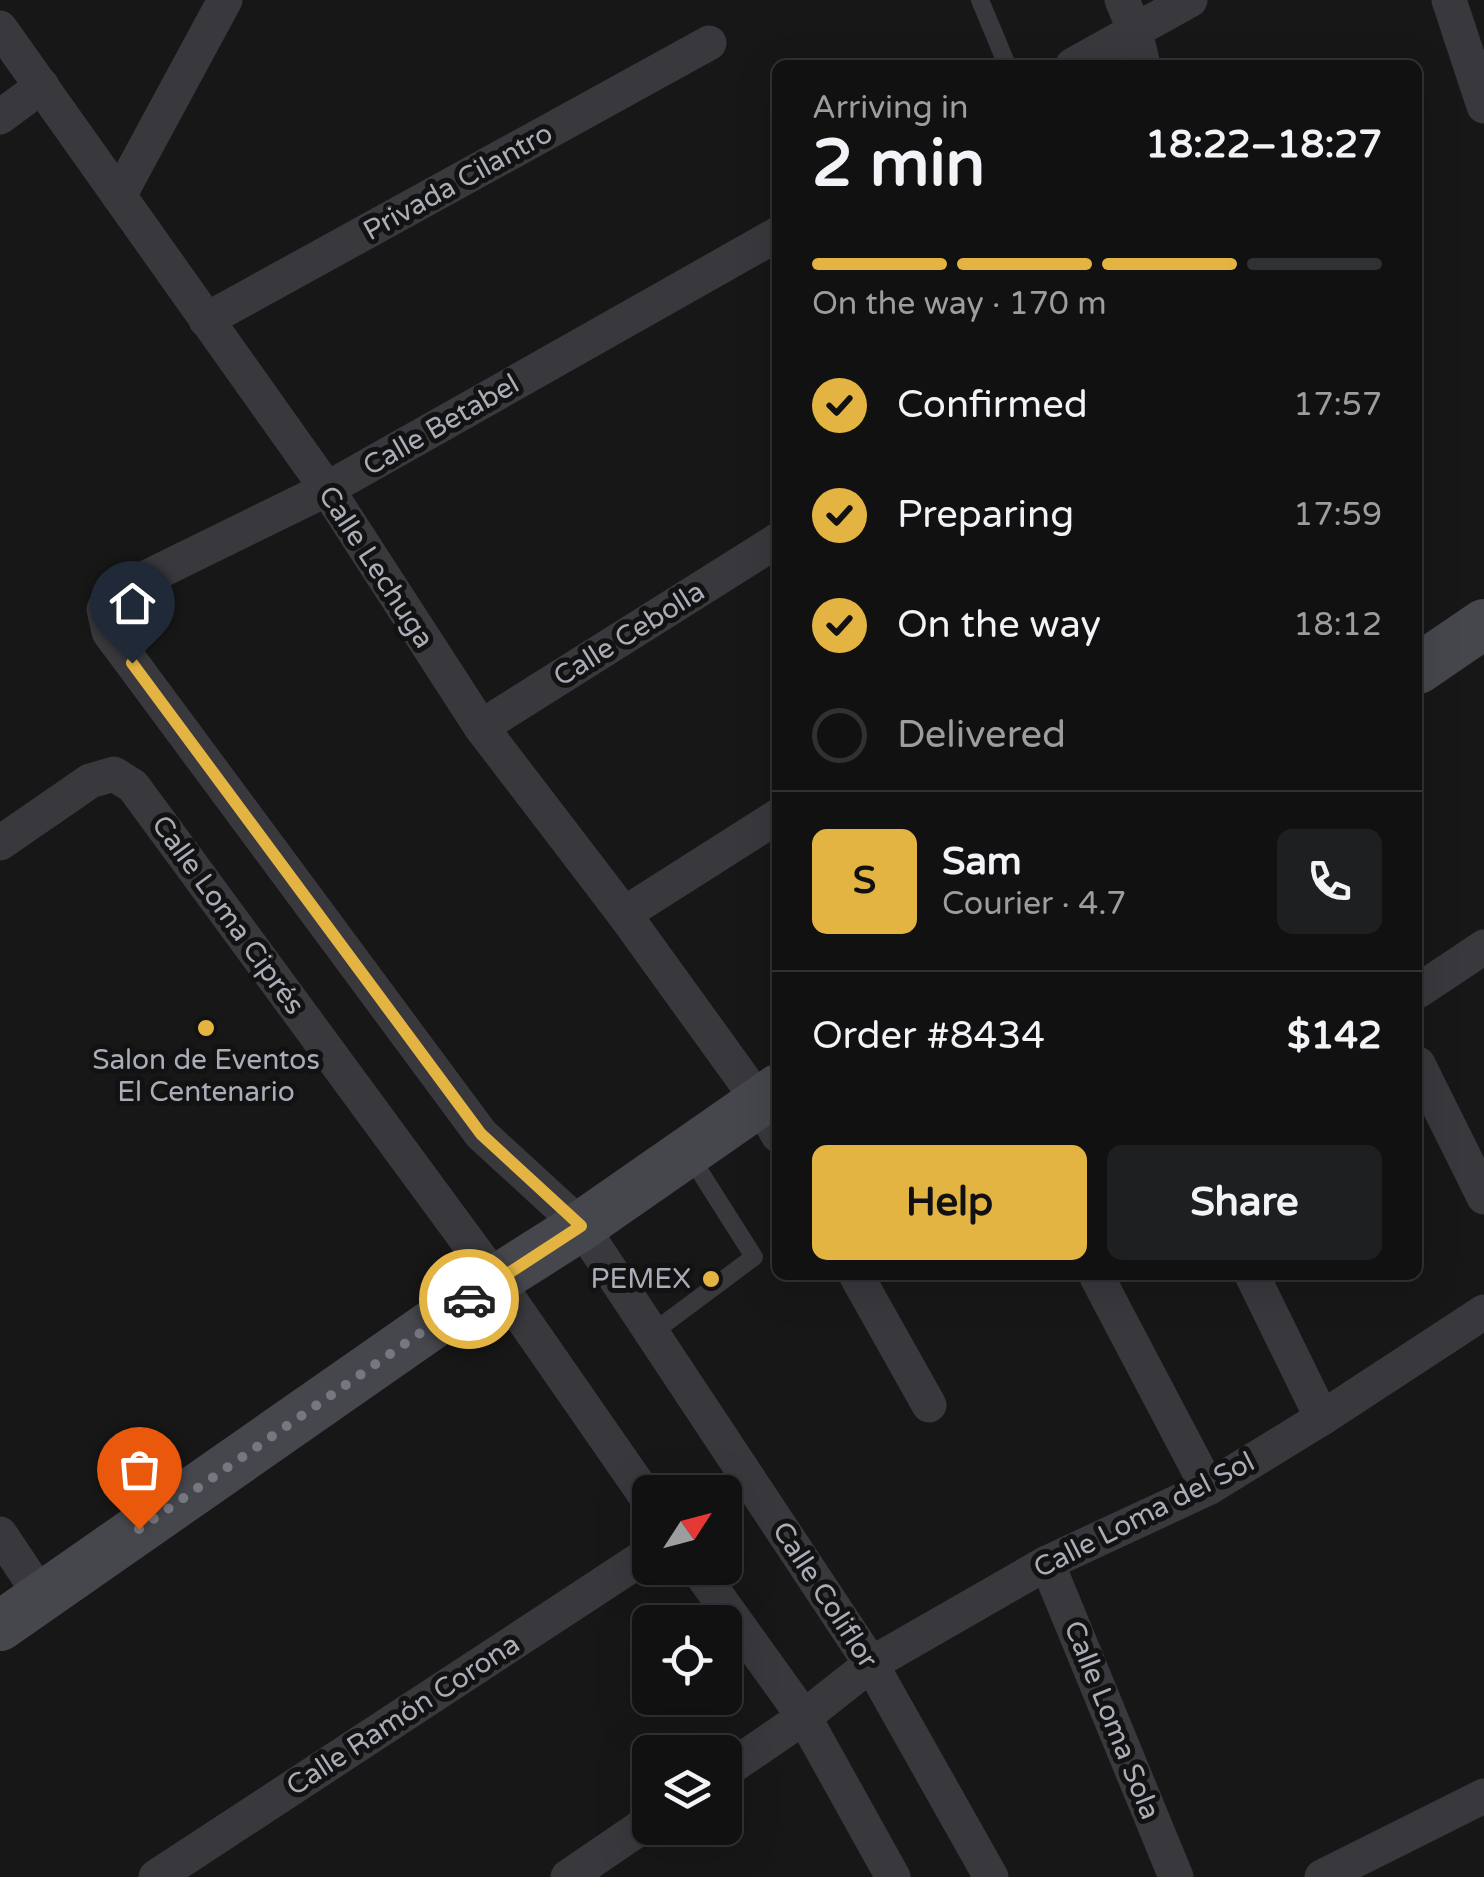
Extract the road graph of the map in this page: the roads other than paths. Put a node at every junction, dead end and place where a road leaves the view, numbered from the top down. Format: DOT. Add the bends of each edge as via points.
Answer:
graph roads {
  1 [pos="225,0"];
  2 [pos="980,0"];
  3 [pos="1190,0"];
  4 [pos="1449,0"];
  5 [pos="0,28"];
  6 [pos="1133,32"];
  7 [pos="709,43"];
  8 [pos="1005,60"];
  9 [pos="1082,60"];
  10 [pos="42,86"];
  11 [pos="1484,106"];
  12 [pos="0,117"];
  13 [pos="119,196"];
  14 [pos="772,237"];
  15 [pos="206,320"];
  16 [pos="327,490"];
  17 [pos="772,544"];
  18 [pos="104,608"];
  19 [pos="1484,624"];
  20 [pos="1422,666"];
  21 [pos="481,727"];
  22 [pos="772,820"];
  23 [pos="5,828"];
  24 [pos="624,914"];
  25 [pos="1484,947"];
  26 [pos="1422,988"];
  27 [pos="1422,1072"];
  28 [pos="771,1108"];
  29 [pos="688,1151"];
  30 [pos="1484,1196"];
  31 [pos="581,1226"];
  32 [pos="496,1280"];
  33 [pos="859,1280"];
  34 [pos="1099,1280"];
  35 [pos="1254,1280"];
  36 [pos="1484,1312"];
  37 [pos="652,1332"];
  38 [pos="928,1406"];
  39 [pos="1322,1418"];
  40 [pos="632,1476"];
  41 [pos="1208,1488"];
  42 [pos="0,1534"];
  43 [pos="1047,1563"];
  44 [pos="632,1565"];
  45 [pos="709,1585"];
  46 [pos="42,1597"];
  47 [pos="0,1626"];
  48 [pos="871,1664"];
  49 [pos="804,1717"];
  50 [pos="742,1759"];
  51 [pos="1484,1796"];
  52 [pos="632,1834"];
  53 [pos="156,1877"];
  54 [pos="568,1877"];
  55 [pos="893,1877"];
  56 [pos="991,1877"];
  57 [pos="1176,1877"];
  58 [pos="1322,1877"];
  1 -- 13 [label="street"];
  2 -- 8 [label="lane"];
  3 -- 6 [label="street"];
  4 -- 11 [label="street"];
  5 -- 10 [label="street, Calle Lechuga"];
  6 -- 9 [label="street"];
  7 -- 15 [label="street, Privada Cilantro"];
  10 -- 12 [label="street"];
  10 -- 13 [label="street, Calle Lechuga"];
  13 -- 15 [label="street, Calle Lechuga"];
  14 -- 16 [label="street, Calle Betabel"];
  15 -- 16 [label="street, Calle Lechuga"];
  16 -- 18 [label="street, Calle Betabel" via="113,594"];
  16 -- 21 [label="street, Calle Lechuga"];
  17 -- 21 [label="street, Calle Cebolla"];
  18 -- 31 [label="street, Calle Coliflor" via="108,632 481,1134"];
  19 -- 20 [label="street"];
  21 -- 24 [label="street, Calle Lechuga"];
  22 -- 24 [label="street"];
  23 -- 32 [label="street, Calle Loma Ciprés" via="90,781 114,774 133,786"];
  24 -- 28 [label="street, Calle Lechuga"];
  25 -- 26 [label="street"];
  27 -- 30 [label="street"];
  28 -- 29 [label="street"];
  29 -- 31 [label="street"];
  29 -- 37 [label="lane" via="754,1256"];
  31 -- 32 [label="street"];
  31 -- 37 [label="street, Calle Coliflor"];
  32 -- 40 [label="street, Calle Loma Ciprés"];
  32 -- 46 [label="street"];
  33 -- 38 [label="street"];
  34 -- 41 [label="street"];
  35 -- 39 [label="street"];
  36 -- 39 [label="street, Calle Loma del Sol"];
  37 -- 48 [label="street, Calle Coliflor"];
  39 -- 41 [label="street, Calle Loma del Sol"];
  41 -- 43 [label="street, Calle Loma del Sol"];
  42 -- 46 [label="street"];
  43 -- 48 [label="street, Calle Loma del Sol"];
  43 -- 57 [label="street, Calle Loma Sola"];
  44 -- 53 [label="street, Calle Ramón Corona"];
  45 -- 49 [label="street"];
  46 -- 47 [label="street"];
  48 -- 49 [label="street, Calle Loma del Sol"];
  48 -- 56 [label="street, Calle Coliflor"];
  49 -- 50 [label="street, Calle Loma del Sol"];
  49 -- 55 [label="street"];
  51 -- 58 [label="street"];
  52 -- 54 [label="street"];
}
